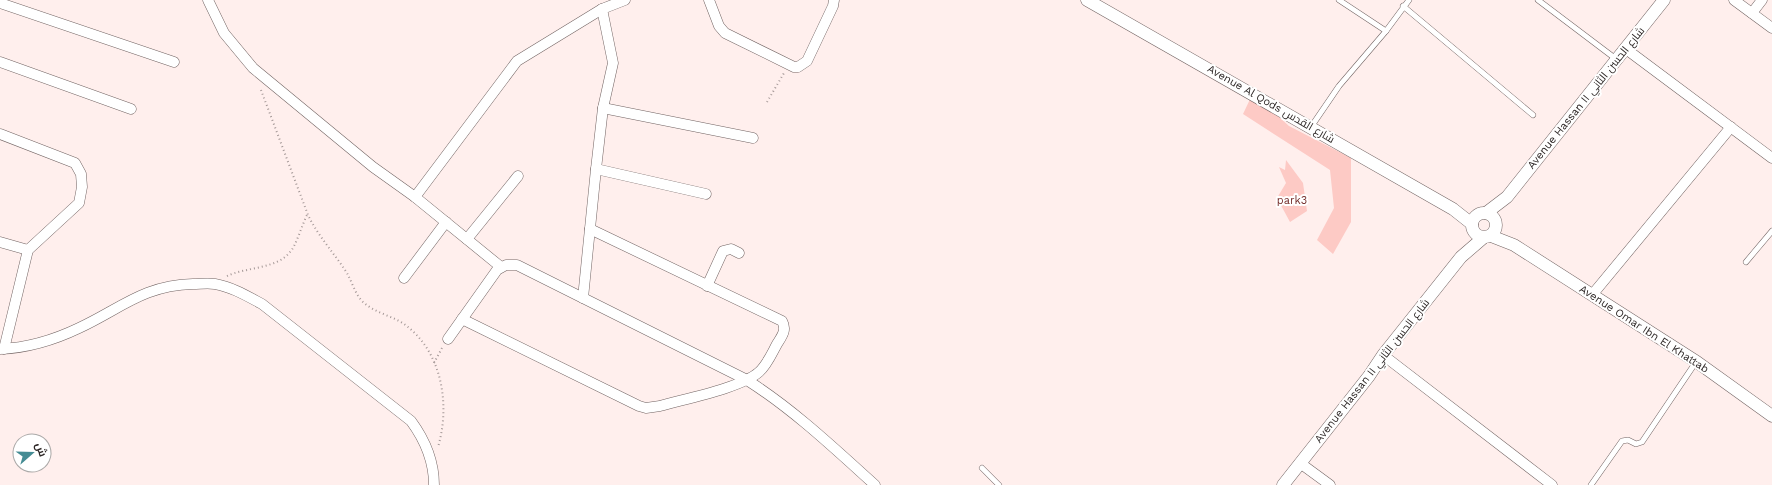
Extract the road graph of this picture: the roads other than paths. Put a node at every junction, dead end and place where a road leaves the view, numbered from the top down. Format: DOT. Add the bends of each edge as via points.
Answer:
graph roads {
  1 [pos="208,0"];
  2 [pos="625,0"];
  3 [pos="709,0"];
  4 [pos="834,0"];
  5 [pos="1087,0"];
  6 [pos="1339,0"];
  7 [pos="1408,0"];
  8 [pos="1538,0"];
  9 [pos="1664,0"];
  10 [pos="1734,0"];
  11 [pos="1762,0"];
  12 [pos="0,3"];
  13 [pos="1403,6"];
  14 [pos="602,9"];
  15 [pos="1752,13"];
  16 [pos="1772,28"];
  17 [pos="1386,31"];
  18 [pos="1626,49"];
  19 [pos="1616,60"];
  20 [pos="0,62"];
  21 [pos="174,62"];
  22 [pos="603,108"];
  23 [pos="131,109"];
  24 [pos="1533,116"];
  25 [pos="1311,127"];
  26 [pos="1730,127"];
  27 [pos="0,134"];
  28 [pos="753,138"];
  29 [pos="1772,158"];
  30 [pos="596,169"];
  31 [pos="518,176"];
  32 [pos="706,194"];
  33 [pos="416,197"];
  34 [pos="446,222"];
  35 [pos="1484,225"];
  36 [pos="590,229"];
  37 [pos="1772,231"];
  38 [pos="467,239"];
  39 [pos="0,242"];
  40 [pos="28,250"];
  41 [pos="739,253"];
  42 [pos="1746,262"];
  43 [pos="501,267"];
  44 [pos="404,278"];
  45 [pos="707,286"];
  46 [pos="1592,295"];
  47 [pos="583,298"];
  48 [pos="462,318"];
  49 [pos="448,339"];
  50 [pos="2,349"];
  51 [pos="1383,355"];
  52 [pos="1697,362"];
  53 [pos="747,380"];
  54 [pos="1772,416"];
  55 [pos="1300,463"];
  56 [pos="982,468"];
  57 [pos="434,485"];
  58 [pos="875,485"];
  59 [pos="999,485"];
  60 [pos="1283,485"];
  61 [pos="1330,485"];
  62 [pos="1552,485"];
  63 [pos="1591,485"];
  1 -- 33 [label="street" via="224,33 253,68 373,167"];
  2 -- 14 [label="street"];
  3 -- 4 [label="street" via="719,26 725,33 788,66 798,67 807,61 834,6"];
  5 -- 25 [label="street, Avenue Al Qods شارع القدس"];
  6 -- 17 [label="lane"];
  7 -- 13 [label="lane"];
  8 -- 19 [label="lane"];
  9 -- 18 [label="street, Avenue Hassan II شارع الحسن الثاني"];
  10 -- 15 [label="street"];
  11 -- 15 [label="street"];
  12 -- 21 [label="street"];
  13 -- 17 [label="lane"];
  13 -- 24 [label="lane"];
  14 -- 22 [label="street" via="613,63"];
  14 -- 33 [label="street" via="517,61"];
  15 -- 16 [label="street"];
  17 -- 25 [label="lane" via="1340,86"];
  18 -- 19 [label="street, Avenue Hassan II شارع الحسن الثاني"];
  18 -- 26 [label="street"];
  19 -- 35 [label="street, Avenue Hassan II شارع الحسن الثاني"];
  20 -- 23 [label="street"];
  22 -- 28 [label="street"];
  22 -- 30 [label="street"];
  25 -- 35 [label="street, Avenue Al Qods شارع القدس"];
  26 -- 29 [label="street"];
  26 -- 46 [label="street"];
  27 -- 40 [label="street" via="75,163 81,174 79,203"];
  30 -- 32 [label="street"];
  30 -- 36 [label="street"];
  31 -- 38 [label="street"];
  33 -- 34 [label="street"];
  34 -- 38 [label="street"];
  34 -- 44 [label="street"];
  35 -- 46 [label="street, Avenue Omar Ibn El Khattab"];
  35 -- 51 [label="street, Avenue Hassan II شارع الحسن الثاني" via="1461,258"];
  36 -- 45 [label="street"];
  36 -- 47 [label="street"];
  37 -- 42 [label="lane"];
  38 -- 43 [label="street"];
  39 -- 40 [label="street"];
  40 -- 50 [label="street"];
  41 -- 45 [label="street" via="731,249 723,251"];
  43 -- 47 [label="street" via="517,265"];
  43 -- 48 [label="street"];
  45 -- 53 [label="street" via="779,319 784,325 784,332 764,367"];
  46 -- 52 [label="street, Avenue Omar Ibn El Khattab"];
  47 -- 53 [label="street"];
  48 -- 49 [label="street"];
  48 -- 53 [label="street" via="646,408"];
  50 -- 57 [label="street" via="24,347 51,340 143,294 177,285 214,284 238,291 262,304 411,421 427,448"];
  51 -- 55 [label="street, Avenue Hassan II شارع الحسن الثاني"];
  51 -- 62 [label="street"];
  52 -- 54 [label="street, Avenue Omar Ibn El Khattab"];
  52 -- 63 [label="lane" via="1642,442 1636,444 1628,440 1622,441"];
  53 -- 58 [label="street" via="777,399"];
  55 -- 60 [label="street, Avenue Hassan II شارع الحسن الثاني"];
  55 -- 61 [label="street"];
  56 -- 59 [label="lane"];
}
